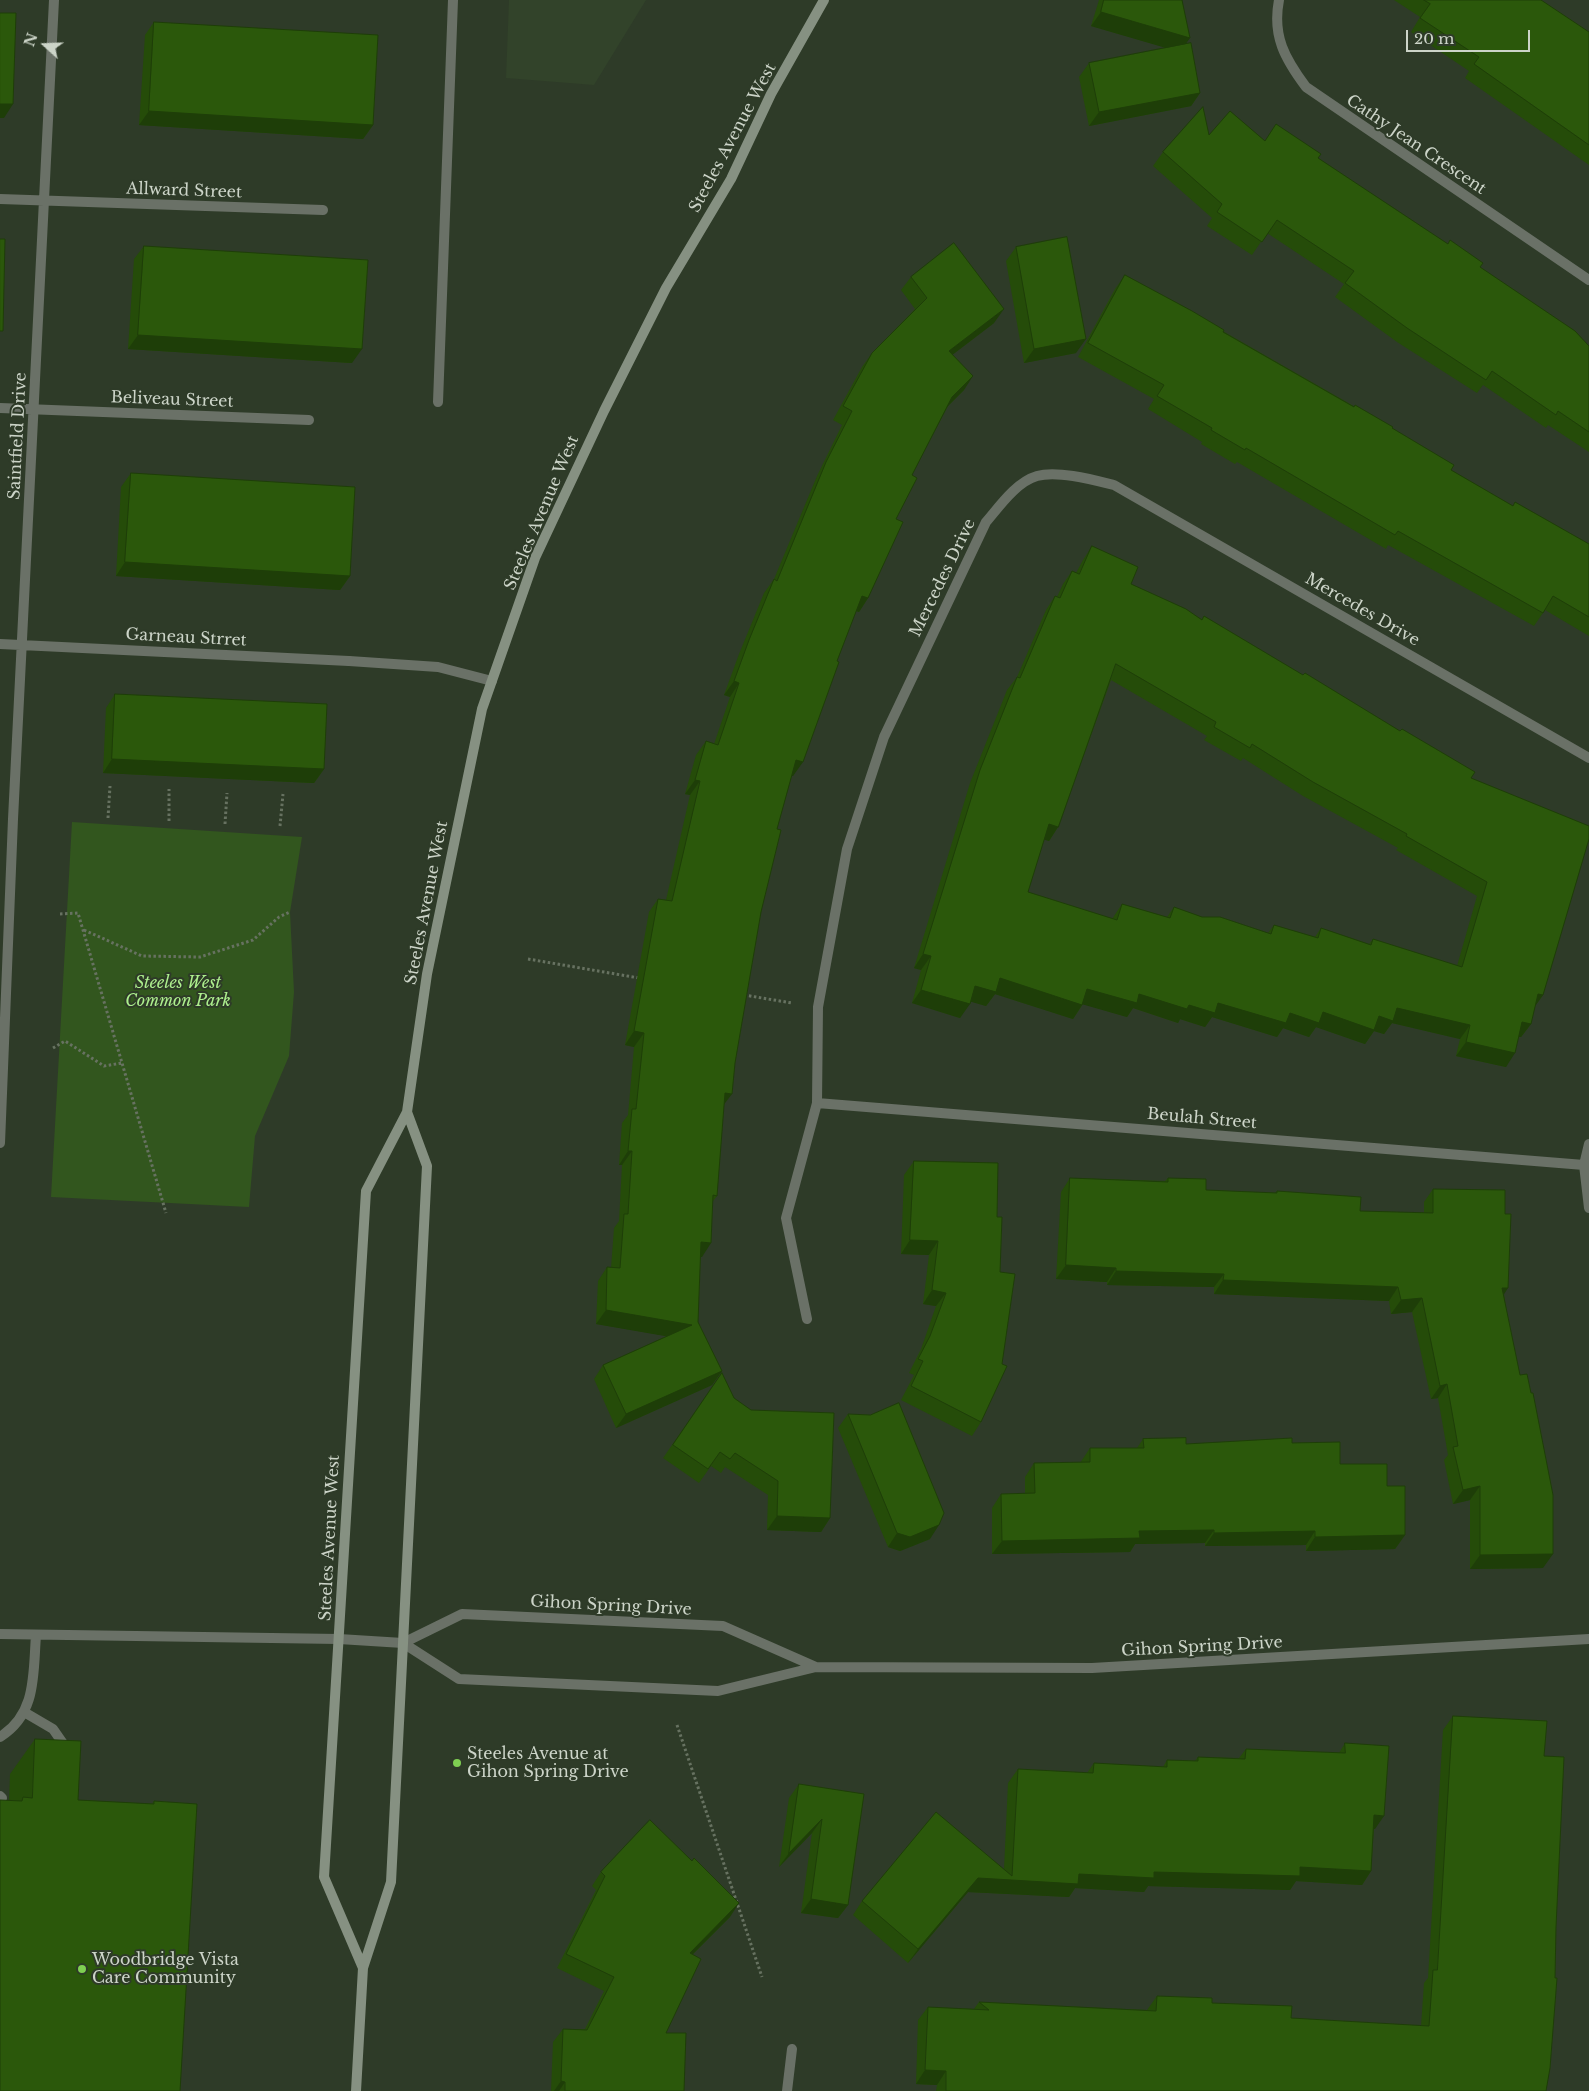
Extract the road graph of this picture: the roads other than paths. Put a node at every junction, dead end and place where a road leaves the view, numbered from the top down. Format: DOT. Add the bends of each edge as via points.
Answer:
graph roads {
  1 [pos="54,0"];
  2 [pos="453,0"];
  3 [pos="824,0"];
  4 [pos="1279,0"];
  5 [pos="0,199"];
  6 [pos="43,201"];
  7 [pos="323,210"];
  8 [pos="1589,280"];
  9 [pos="438,402"];
  10 [pos="0,408"];
  11 [pos="34,409"];
  12 [pos="309,420"];
  13 [pos="0,644"];
  14 [pos="22,646"];
  15 [pos="492,681"];
  16 [pos="1589,758"];
  17 [pos="0,859"];
  18 [pos="11,860"];
  19 [pos="816,1103"];
  20 [pos="407,1112"];
  21 [pos="0,1142"];
  22 [pos="1589,1144"];
  23 [pos="1584,1164"];
  24 [pos="1589,1208"];
  25 [pos="807,1319"];
  26 [pos="0,1634"];
  27 [pos="36,1634"];
  28 [pos="1589,1638"];
  29 [pos="339,1639"];
  30 [pos="403,1643"];
  31 [pos="816,1667"];
  32 [pos="24,1712"];
  33 [pos="0,1737"];
  34 [pos="73,1764"];
  35 [pos="363,1968"];
  36 [pos="792,2049"];
  37 [pos="356,2091"];
  38 [pos="787,2091"];
  1 -- 6 [label="street, Saintfield Drive"];
  2 -- 9 [label="street"];
  3 -- 15 [label="main road, Steeles Avenue West" via="771,94 731,179 666,288 604,411 535,558"];
  4 -- 8 [label="street, Cathy Jean Crescent" via="1276,26 1287,62 1306,87"];
  5 -- 6 [label="street, Allward Street"];
  6 -- 7 [label="street, Allward Street"];
  6 -- 11 [label="street, Saintfield Drive"];
  10 -- 11 [label="street, Beliveau Street"];
  11 -- 12 [label="street, Beliveau Street"];
  11 -- 14 [label="street, Saintfield Drive"];
  13 -- 14 [label="street, Garneau Strret"];
  14 -- 15 [label="street, Garneau Strret" via="349,660 438,668"];
  14 -- 18 [label="street, Saintfield Drive"];
  15 -- 20 [label="main road, Steeles Avenue West" via="482,709 427,974"];
  16 -- 19 [label="street, Mercedes Drive" via="1114,485 1071,475 1037,476 1011,492 986,522 884,736 847,849 818,1007"];
  17 -- 18 [label="street"];
  18 -- 21 [label="street, Saintfield Drive"];
  19 -- 23 [label="street, Beulah Street"];
  19 -- 25 [label="street, Mercedes Drive" via="786,1218"];
  20 -- 29 [label="main road, Steeles Avenue West" via="366,1191"];
  20 -- 30 [label="main road, Steeles Avenue West" via="427,1166"];
  22 -- 23 [label="street"];
  23 -- 24 [label="street"];
  26 -- 27 [label="street, Gihon Spring Drive"];
  27 -- 29 [label="street, Gihon Spring Drive"];
  27 -- 32 [label="street" via="30,1697"];
  28 -- 31 [label="street, Gihon Spring Drive" via="1092,1668"];
  29 -- 30 [label="street, Gihon Spring Drive"];
  29 -- 35 [label="main road, Steeles Avenue West" via="324,1877"];
  30 -- 31 [label="street, Gihon Spring Drive" via="459,1679 718,1691"];
  30 -- 31 [label="street, Gihon Spring Drive" via="462,1614 722,1626"];
  30 -- 35 [label="main road, Steeles Avenue West" via="391,1882"];
  32 -- 33 [label="street" via="13,1728"];
  32 -- 34 [label="street" via="53,1729 69,1750"];
  35 -- 37 [label="main road, Steeles Avenue West"];
  36 -- 38 [label="street"];
}
